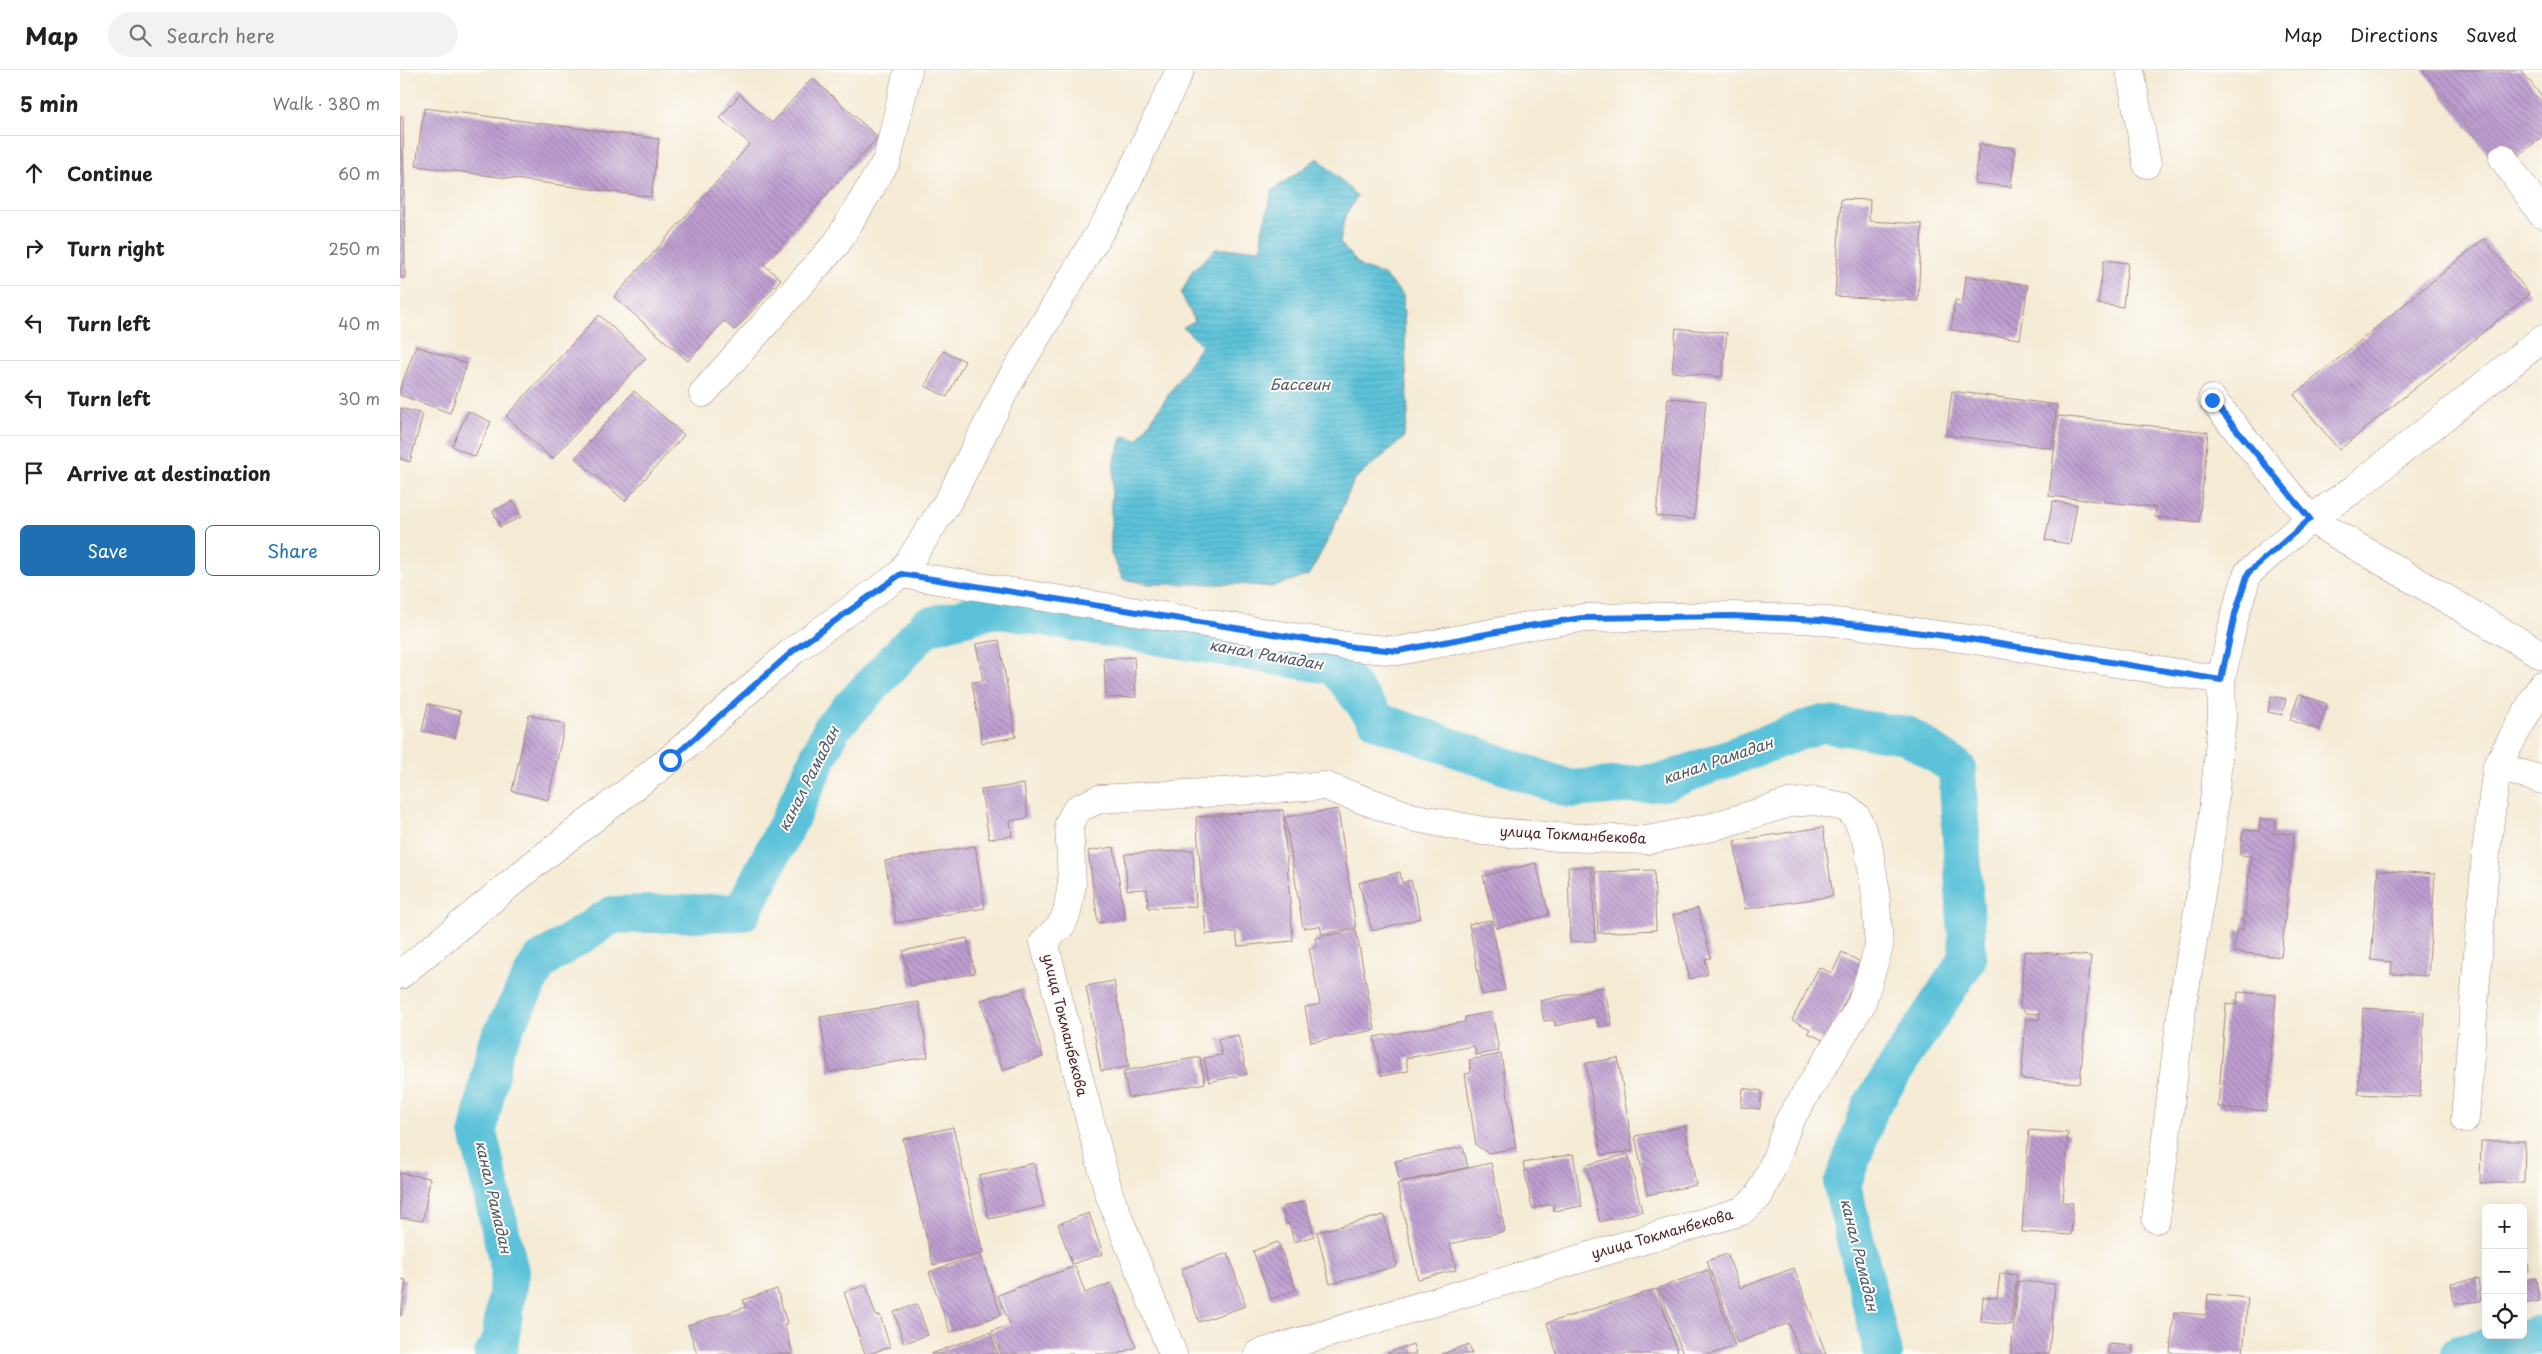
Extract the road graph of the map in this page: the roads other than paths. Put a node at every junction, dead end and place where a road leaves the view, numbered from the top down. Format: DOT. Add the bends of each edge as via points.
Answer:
graph roads {
  1 [pos="908,70"];
  2 [pos="1180,70"];
  3 [pos="2130,70"];
  4 [pos="2503,158"];
  5 [pos="2147,164"];
  6 [pos="2542,214"];
  7 [pos="2542,339"];
  8 [pos="703,394"];
  9 [pos="2212,400"];
  10 [pos="2310,519"];
  11 [pos="901,574"];
  12 [pos="2542,656"];
  13 [pos="2221,680"];
  14 [pos="2542,685"];
  15 [pos="2497,766"];
  16 [pos="2542,780"];
  17 [pos="400,975"];
  18 [pos="2465,1119"];
  19 [pos="2156,1219"];
  20 [pos="1173,1354"];
  21 [pos="1258,1354"];
  1 -- 8 [label="street" via="887,160 837,243"];
  2 -- 11 [label="street" via="1116,205 1008,384 950,498"];
  3 -- 5 [label="street"];
  4 -- 6 [label="street"];
  7 -- 10 [label="street" via="2354,489"];
  9 -- 10 [label="street"];
  10 -- 12 [label="street"];
  10 -- 13 [label="street" via="2248,573 2235,614"];
  11 -- 13 [label="street" via="1372,649 1398,651 1582,618 1733,616 1820,620 1960,638"];
  11 -- 17 [label="street" via="794,650 670,760 533,865"];
  13 -- 19 [label="street" via="2222,718 2211,833 2182,1006"];
  14 -- 15 [label="street"];
  15 -- 16 [label="street"];
  15 -- 18 [label="street" via="2486,852"];
  20 -- 21 [label="street, улица Токманбекова" via="1109,1194 1044,942 1062,924 1067,912 1072,884 1069,823 1077,809 1099,799 1325,786 1411,817 1483,831 1648,840 1712,827 1788,803 1815,801 1845,807 1856,816 1868,844 1879,947 1861,1005 1789,1121 1759,1196 1742,1211"];
}
